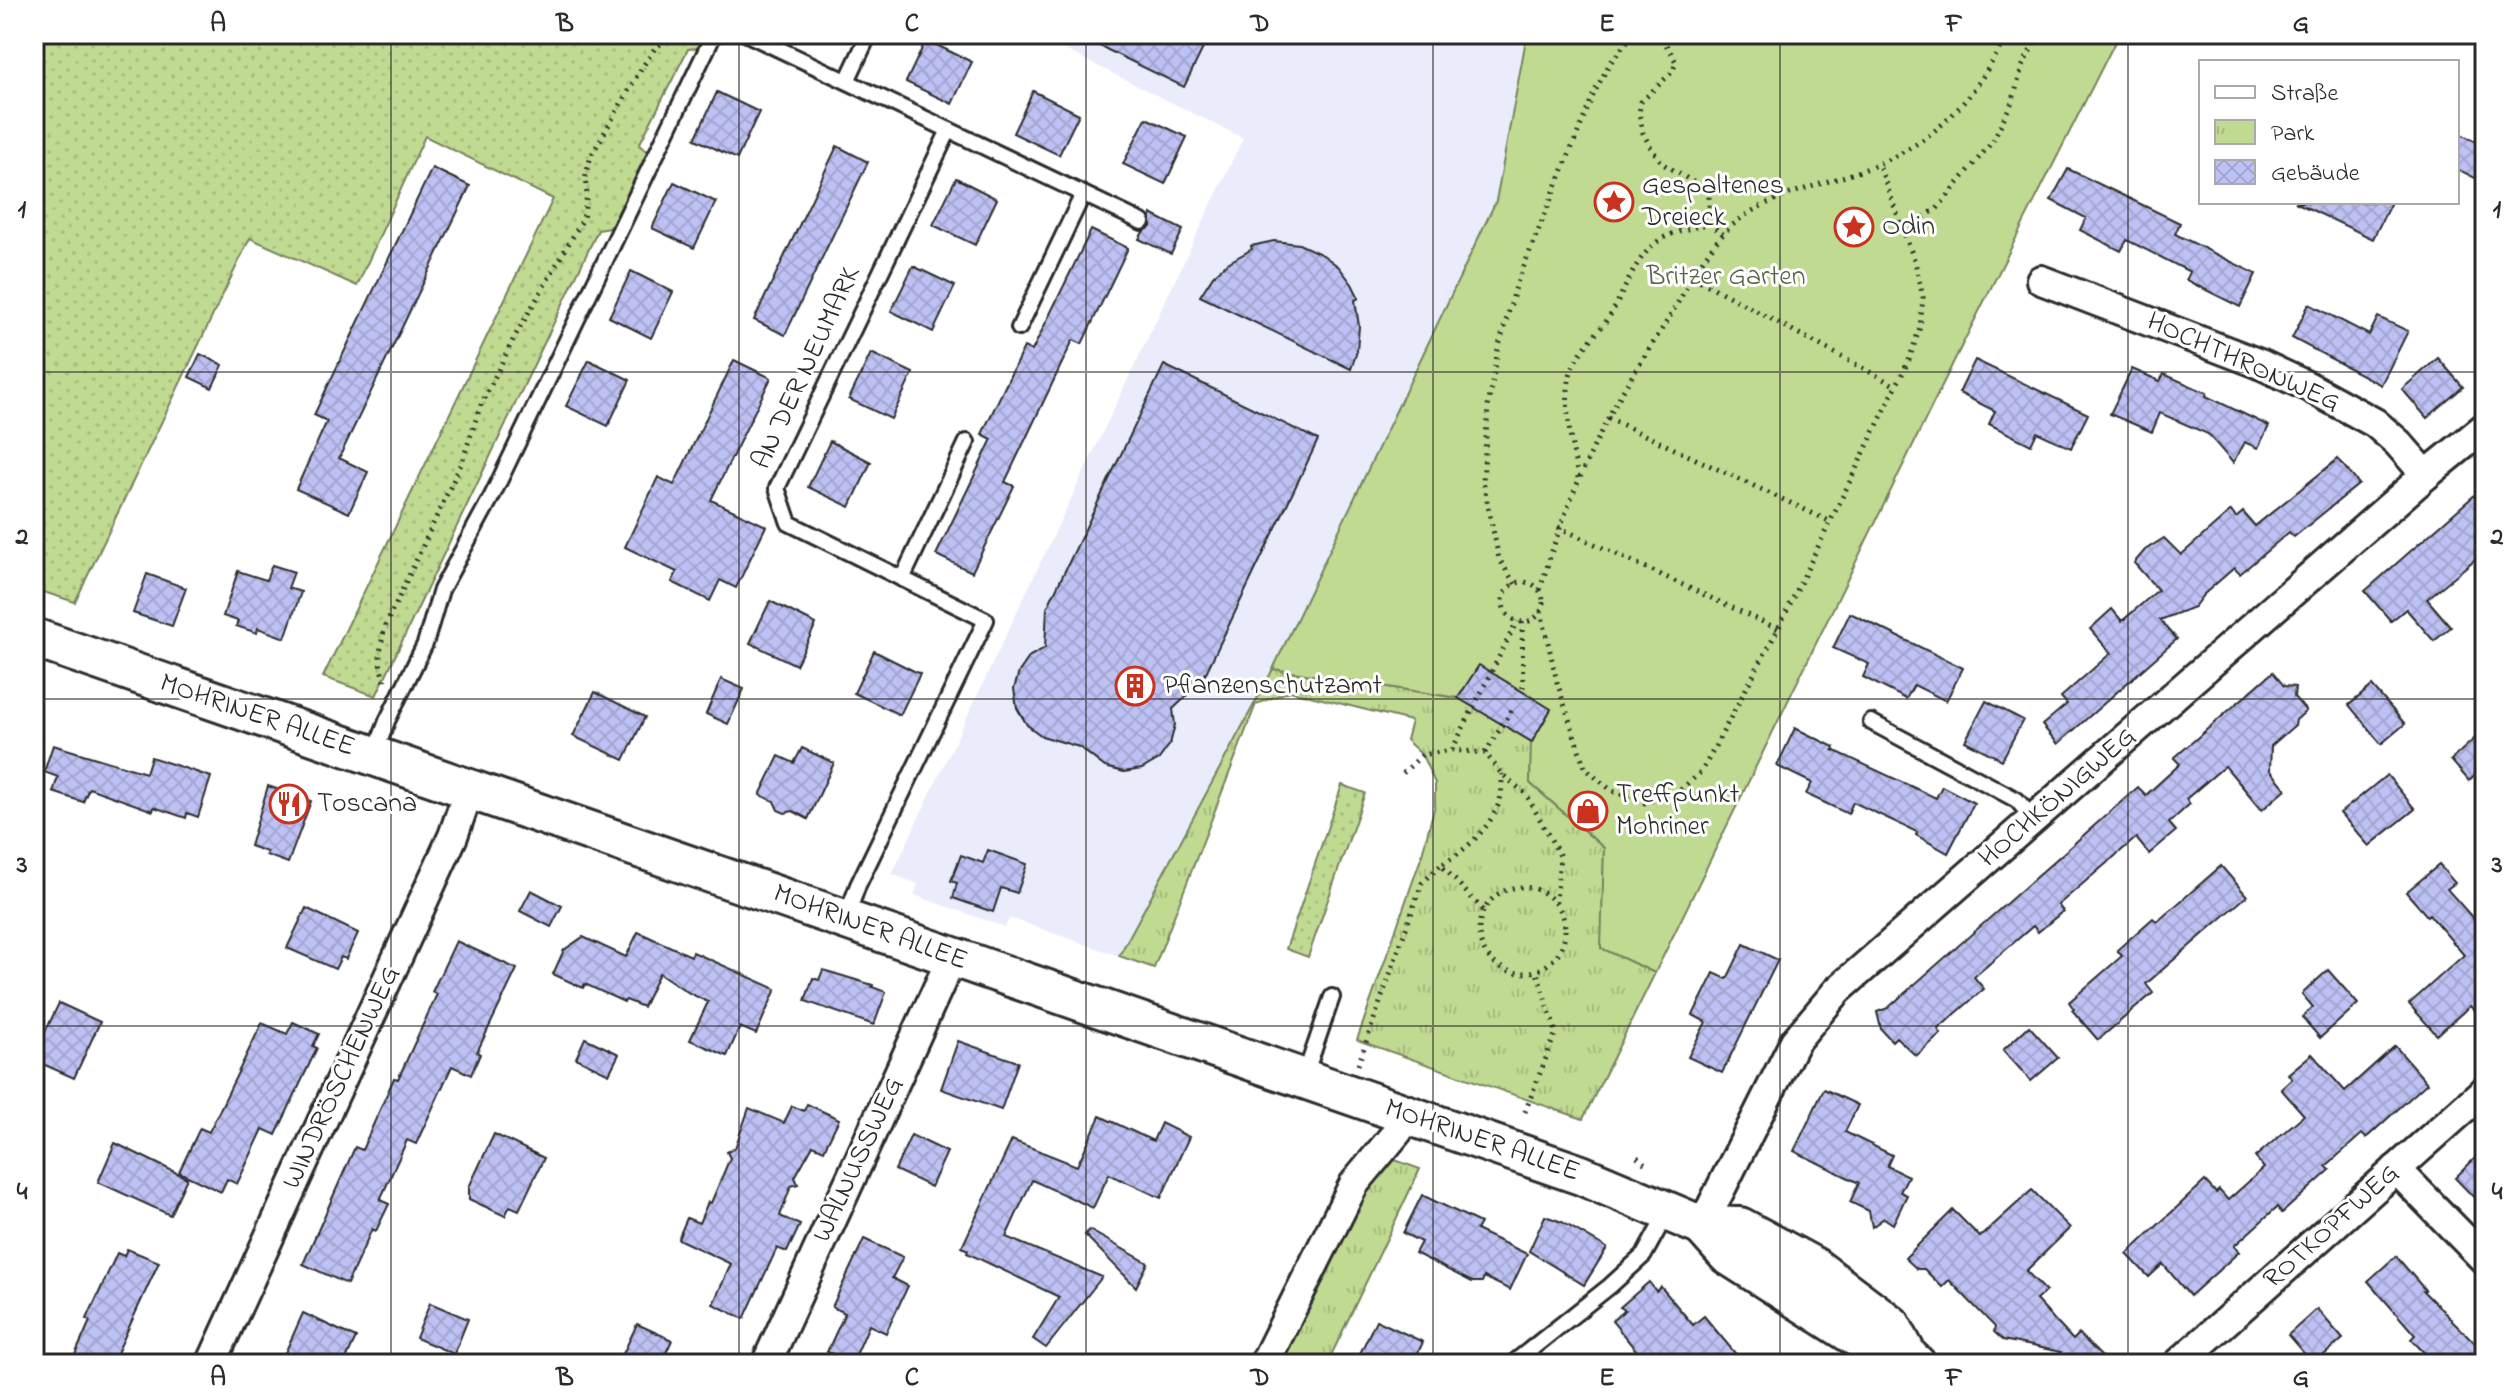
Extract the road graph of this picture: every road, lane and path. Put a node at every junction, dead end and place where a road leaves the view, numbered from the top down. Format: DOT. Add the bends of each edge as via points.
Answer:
graph roads {
  1 [pos="682,34"];
  2 [pos="714,34"];
  3 [pos="747,34"];
  4 [pos="869,34"];
  5 [pos="1633,34"];
  6 [pos="1660,34"];
  7 [pos="2007,34"];
  8 [pos="2045,34"];
  9 [pos="847,81"];
  10 [pos="949,130"];
  11 [pos="1879,165"];
  12 [pos="1083,194"];
  13 [pos="1142,222"];
  14 [pos="1709,223"];
  15 [pos="1903,229"];
  16 [pos="1723,234"];
  17 [pos="1693,277"];
  18 [pos="2041,280"];
  19 [pos="1019,328"];
  20 [pos="1896,386"];
  21 [pos="1608,418"];
  22 [pos="2485,427"];
  23 [pos="967,442"];
  24 [pos="2426,475"];
  25 [pos="1578,479"];
  26 [pos="1829,521"];
  27 [pos="1558,527"];
  28 [pos="902,579"];
  29 [pos="1515,584"];
  30 [pos="1540,590"];
  31 [pos="1541,611"];
  32 [pos="1519,622"];
  33 [pos="1778,629"];
  34 [pos="34,638"];
  35 [pos="1523,692"];
  36 [pos="398,697"];
  37 [pos="1512,710"];
  38 [pos="1871,722"];
  39 [pos="1452,750"];
  40 [pos="1485,753"];
  41 [pos="374,756"];
  42 [pos="1403,773"];
  43 [pos="1502,774"];
  44 [pos="469,790"];
  45 [pos="2033,819"];
  46 [pos="1441,865"];
  47 [pos="1556,903"];
  48 [pos="1483,910"];
  49 [pos="846,919"];
  50 [pos="952,957"];
  51 [pos="1536,970"];
  52 [pos="1332,997"];
  53 [pos="1356,1070"];
  54 [pos="1304,1078"];
  55 [pos="2485,1090"];
  56 [pos="1525,1112"];
  57 [pos="1405,1114"];
  58 [pos="2396,1169"];
  59 [pos="1667,1211"];
  60 [pos="1702,1226"];
  61 [pos="2485,1260"];
  62 [pos="1912,1360"];
  63 [pos="211,1364"];
  64 [pos="766,1364"];
  65 [pos="1264,1364"];
  66 [pos="1512,1364"];
  67 [pos="2178,1364"];
  1 -- 36 [label="path" via="655,48 591,156 583,219 507,351 385,627 380,669"];
  2 -- 36 [label="lane" via="492,496 441,590 425,644"];
  3 -- 9 [label="lane"];
  4 -- 9 [label="lane"];
  5 -- 29 [label="path" via="1610,63 1590,103 1517,283 1498,349 1483,481 1499,559"];
  6 -- 14 [label="path" via="1676,62 1641,102 1643,133 1663,164 1705,189"];
  7 -- 11 [label="path" via="1955,112 1930,135"];
  8 -- 15 [label="path" via="2037,38 2022,67 1992,142 1937,209"];
  9 -- 10 [label="lane"];
  10 -- 12 [label="lane"];
  10 -- 28 [label="lane, AN DER NEUMARK" via="777,488 789,523"];
  11 -- 15 [label="path"];
  11 -- 16 [label="path" via="1798,191 1740,219"];
  12 -- 13 [label="lane"];
  12 -- 19 [label="lane"];
  14 -- 16 [label="path"];
  14 -- 25 [label="path" via="1672,234 1647,252 1611,315 1575,362 1566,414"];
  15 -- 20 [label="path" via="1923,297 1920,327"];
  16 -- 17 [label="path"];
  17 -- 20 [label="path"];
  17 -- 21 [label="path"];
  18 -- 24 [label="street, HOCHTHRONWEG" via="2309,387 2375,423"];
  20 -- 26 [label="path"];
  21 -- 25 [label="path"];
  21 -- 26 [label="path"];
  22 -- 24 [label="street, HOCHKÖNIGWEG"];
  23 -- 28 [label="lane"];
  24 -- 45 [label="street, HOCHKÖNIGWEG"];
  25 -- 27 [label="path"];
  26 -- 33 [label="path"];
  27 -- 30 [label="path"];
  27 -- 33 [label="path"];
  28 -- 49 [label="lane, AN DER NEUMARK" via="986,620"];
  29 -- 30 [label="path"];
  29 -- 32 [label="path" via="1506,593 1504,606"];
  30 -- 31 [label="path"];
  31 -- 32 [label="path"];
  31 -- 33 [label="path" via="1585,768 1612,791 1645,803 1679,791 1702,771"];
  32 -- 35 [label="path"];
  32 -- 39 [label="path"];
  34 -- 41 [label="main road, MOHRINER ALLEE"];
  36 -- 41 [label="lane"];
  37 -- 40 [label="path"];
  38 -- 45 [label="lane" via="2017,800"];
  39 -- 40 [label="path"];
  39 -- 42 [label="path" via="1422,755"];
  40 -- 43 [label="path"];
  41 -- 44 [label="main road, MOHRINER ALLEE"];
  43 -- 46 [label="path" via="1500,800 1486,826 1461,854"];
  43 -- 47 [label="path" via="1526,794 1560,856"];
  44 -- 49 [label="main road, MOHRINER ALLEE"];
  44 -- 63 [label="street, WINDRÖSCHENWEG" via="453,836"];
  45 -- 60 [label="street, HOCHKÖNIGWEG" via="1816,1014 1795,1041"];
  46 -- 48 [label="path"];
  46 -- 53 [label="path" via="1422,883"];
  47 -- 48 [label="path" via="1532,888 1517,887 1492,899"];
  47 -- 51 [label="path" via="1565,928 1563,942 1548,964"];
  48 -- 51 [label="path" via="1479,924 1485,952 1507,970"];
  49 -- 50 [label="main road, MOHRINER ALLEE"];
  50 -- 54 [label="main road, MOHRINER ALLEE"];
  50 -- 64 [label="street, WALNUSSWEG"];
  51 -- 56 [label="path" via="1556,1032"];
  52 -- 54 [label="lane"];
  54 -- 57 [label="main road, MOHRINER ALLEE"];
  55 -- 58 [label="street, ROTKOPFWEG"];
  57 -- 59 [label="main road, MOHRINER ALLEE"];
  57 -- 65 [label="street" via="1398,1131 1354,1184"];
  58 -- 61 [label="street"];
  58 -- 67 [label="street, ROTKOPFWEG"];
  59 -- 60 [label="main road, MOHRINER ALLEE"];
  59 -- 66 [label="lane" via="1644,1255"];
  60 -- 62 [label="main road" via="1740,1227 1814,1267 1891,1325"];
}
